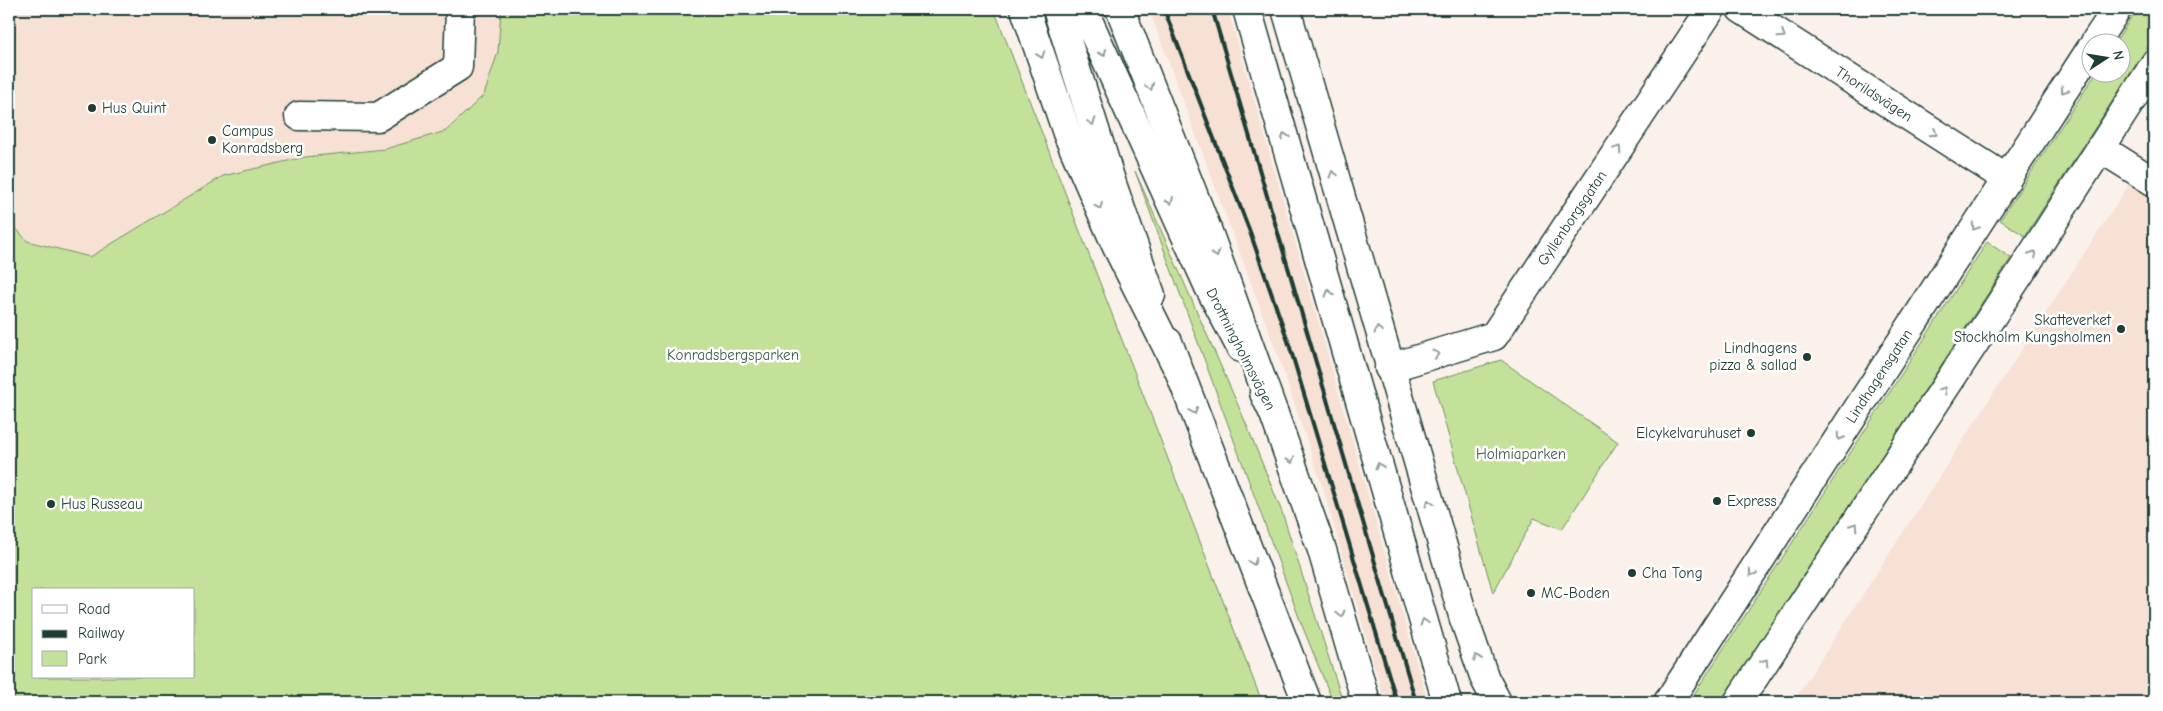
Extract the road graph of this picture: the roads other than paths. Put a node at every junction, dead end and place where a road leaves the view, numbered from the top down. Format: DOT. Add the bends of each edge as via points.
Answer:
graph roads {
  1 [pos="460,9"];
  2 [pos="1025,9"];
  3 [pos="1057,9"];
  4 [pos="1083,9"];
  5 [pos="1120,9"];
  6 [pos="1247,9"];
  7 [pos="1286,9"];
  8 [pos="1711,9"];
  9 [pos="1742,9"];
  10 [pos="2117,9"];
  11 [pos="2102,32"];
  12 [pos="2080,65"];
  13 [pos="2154,65"];
  14 [pos="299,116"];
  15 [pos="2100,148"];
  16 [pos="2007,178"];
  17 [pos="2154,182"];
  18 [pos="1176,365"];
  19 [pos="1389,368"];
  20 [pos="1274,414"];
  21 [pos="1306,702"];
  22 [pos="1366,702"];
  23 [pos="1447,702"];
  24 [pos="1497,702"];
  25 [pos="1668,702"];
  26 [pos="1738,702"];
  1 -- 14 [label="main road" via="458,67 378,117"];
  2 -- 18 [label="main road, one-way" via="1068,133 1116,245"];
  3 -- 18 [label="main road, one-way" via="1112,184"];
  4 -- 20 [label="main road, Drottningholmsvägen, one-way" via="1209,287"];
  5 -- 20 [label="main road, one-way" via="1208,232"];
  23 -- 6 [label="main road, one-way"];
  19 -- 7 [label="main road, one-way"];
  19 -- 8 [label="main road, Gyllenborgsgatan, one-way" via="1494,336"];
  9 -- 16 [label="main road, Thorildsvägen, one-way"];
  10 -- 11 [label="main road"];
  12 -- 16 [label="main road, Lindhagensgatan, one-way"];
  13 -- 15 [label="main road"];
  15 -- 17 [label="main road"];
  26 -- 15 [label="main road, one-way"];
  16 -- 25 [label="main road, Lindhagensgatan, one-way"];
  18 -- 21 [label="main road, one-way"];
  24 -- 19 [label="main road, one-way" via="1485,679 1464,620"];
  20 -- 22 [label="main road, Drottningholmsvägen, one-way" via="1322,550"];
}
